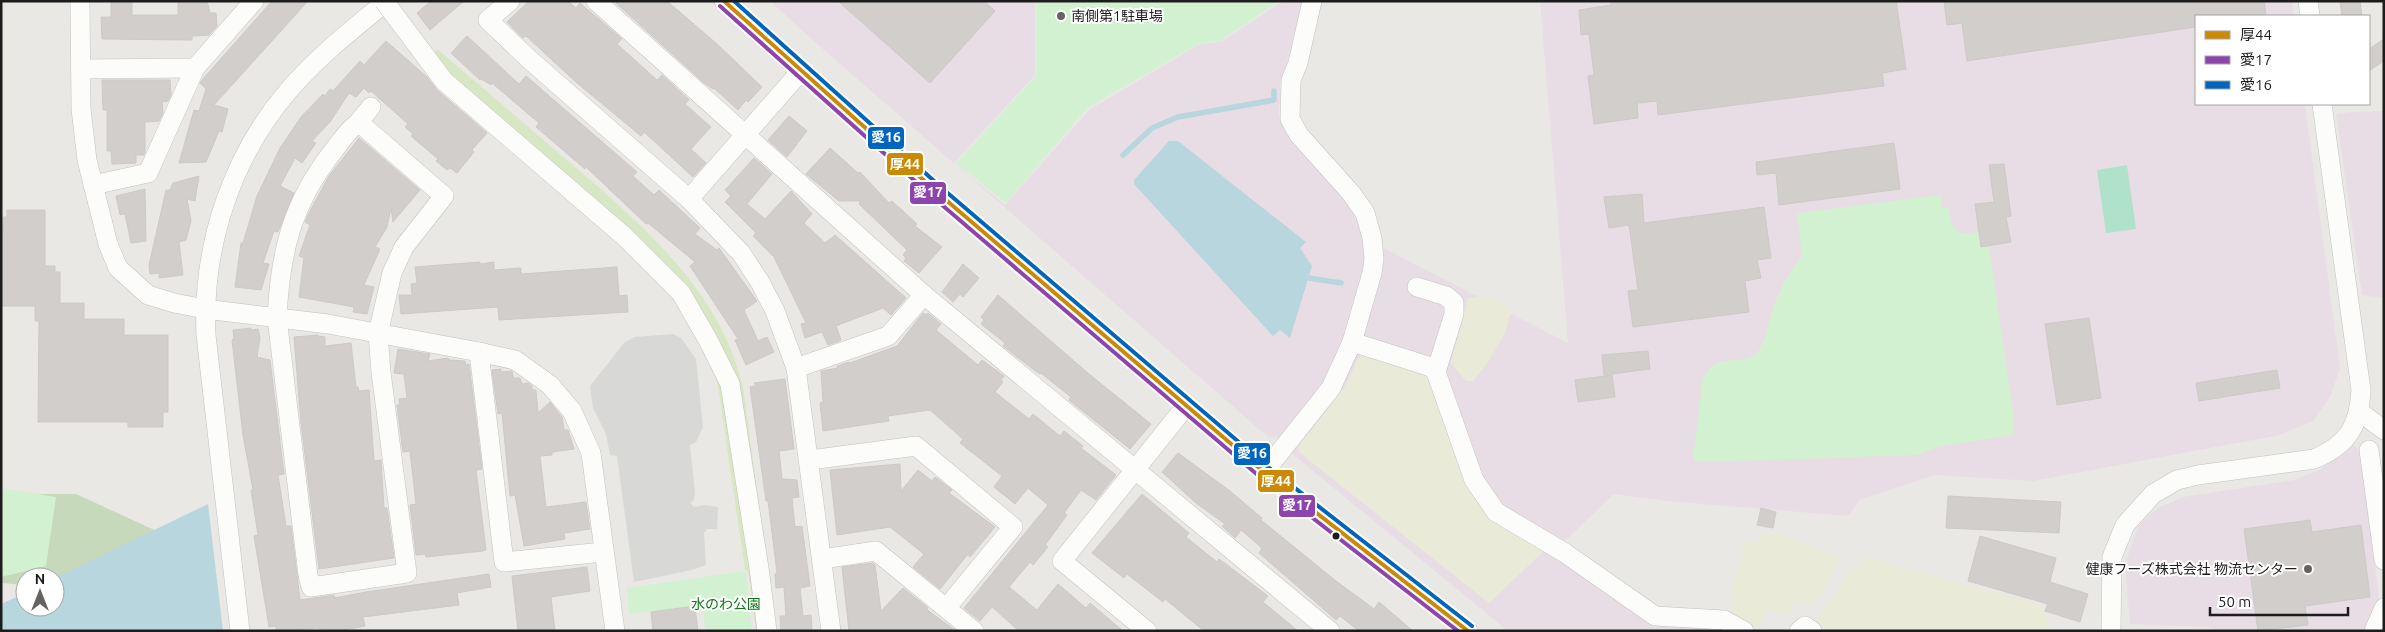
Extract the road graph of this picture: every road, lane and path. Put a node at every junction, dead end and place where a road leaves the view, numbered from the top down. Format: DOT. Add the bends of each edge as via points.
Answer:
graph roads {
  1 [pos="80,1"];
  2 [pos="385,1"];
  3 [pos="510,1"];
  4 [pos="596,1"];
  5 [pos="724,1"];
  6 [pos="1312,1"];
  7 [pos="2308,1"];
  8 [pos="249,3"];
  9 [pos="2310,15"];
  10 [pos="195,68"];
  11 [pos="81,69"];
  12 [pos="802,71"];
  13 [pos="2322,105"];
  14 [pos="371,107"];
  15 [pos="357,124"];
  16 [pos="744,136"];
  17 [pos="93,185"];
  18 [pos="689,199"];
  19 [pos="1416,287"];
  20 [pos="924,295"];
  21 [pos="205,309"];
  22 [pos="277,318"];
  23 [pos="378,334"];
  24 [pos="1352,342"];
  25 [pos="479,352"];
  26 [pos="796,368"];
  27 [pos="1436,372"];
  28 [pos="1186,406"];
  29 [pos="2360,412"];
  30 [pos="2384,430"];
  31 [pos="2348,437"];
  32 [pos="2376,450"];
  33 [pos="810,460"];
  34 [pos="1135,471"];
  35 [pos="1264,472"];
  36 [pos="603,552"];
  37 [pos="822,559"];
  38 [pos="2384,560"];
  39 [pos="947,607"];
  40 [pos="2384,608"];
  41 [pos="240,631"];
  42 [pos="615,631"];
  43 [pos="767,631"];
  44 [pos="831,631"];
  45 [pos="974,631"];
  46 [pos="1147,631"];
  47 [pos="1330,631"];
  48 [pos="1468,631"];
  49 [pos="1744,631"];
  50 [pos="1799,631"];
  51 [pos="1812,631"];
  52 [pos="2111,631"];
  53 [pos="2374,631"];
  1 -- 11 [label="street"];
  2 -- 21 [label="street" via="289,90 257,132 238,166 222,210 208,270"];
  2 -- 43 [label="street, bridge" via="444,81 625,237 681,293 730,384"];
  3 -- 18 [label="street" via="488,20"];
  4 -- 16 [label="street"];
  5 -- 12 [label="street"];
  6 -- 24 [label="street" via="1291,80 1290,119 1299,135 1356,199 1365,213 1372,238 1372,273"];
  7 -- 9 [label="street"];
  8 -- 10 [label="street"];
  10 -- 11 [label="street"];
  10 -- 17 [label="street" via="148,173"];
  11 -- 17 [label="street" via="82,118"];
  12 -- 16 [label="street"];
  12 -- 28 [label="street" via="939,194"];
  13 -- 29 [label="street" via="2361,390"];
  14 -- 15 [label="street"];
  15 -- 22 [label="street" via="314,174 294,220 279,280"];
  15 -- 23 [label="street" via="444,196 404,247 392,273"];
  16 -- 18 [label="street"];
  16 -- 20 [label="street"];
  17 -- 21 [label="street" via="108,244 118,268 148,295"];
  18 -- 26 [label="street" via="741,253 760,282 775,310"];
  19 -- 27 [label="street" via="1446,296 1454,303 1454,314"];
  20 -- 26 [label="street" via="888,336"];
  20 -- 34 [label="street"];
  21 -- 22 [label="street"];
  21 -- 41 [label="street"];
  22 -- 23 [label="street"];
  22 -- 23 [label="street" via="311,587 407,573"];
  23 -- 25 [label="street"];
  24 -- 27 [label="street" via="1431,367"];
  24 -- 35 [label="street" via="1332,388"];
  25 -- 36 [label="street" via="515,360 550,385 572,411 590,453"];
  25 -- 36 [label="street" via="504,562"];
  26 -- 33 [label="street"];
  27 -- 49 [label="street" via="1474,480 1496,512 1565,553 1655,616 1724,620"];
  28 -- 34 [label="street"];
  28 -- 35 [label="street"];
  29 -- 30 [label="street"];
  29 -- 31 [label="street"];
  31 -- 32 [label="street"];
  31 -- 52 [label="street" via="2314,459 2198,475 2177,480 2153,494 2125,526 2112,556"];
  32 -- 38 [label="street"];
  33 -- 37 [label="street"];
  33 -- 39 [label="street" via="916,446 1013,527"];
  34 -- 46 [label="street" via="1062,561"];
  34 -- 47 [label="street"];
  35 -- 48 [label="street"];
  36 -- 42 [label="street"];
  37 -- 39 [label="street" via="876,551"];
  37 -- 44 [label="street"];
  39 -- 45 [label="street"];
  40 -- 53 [label="street"];
  50 -- 51 [label="street" via="1805,626"];
}
